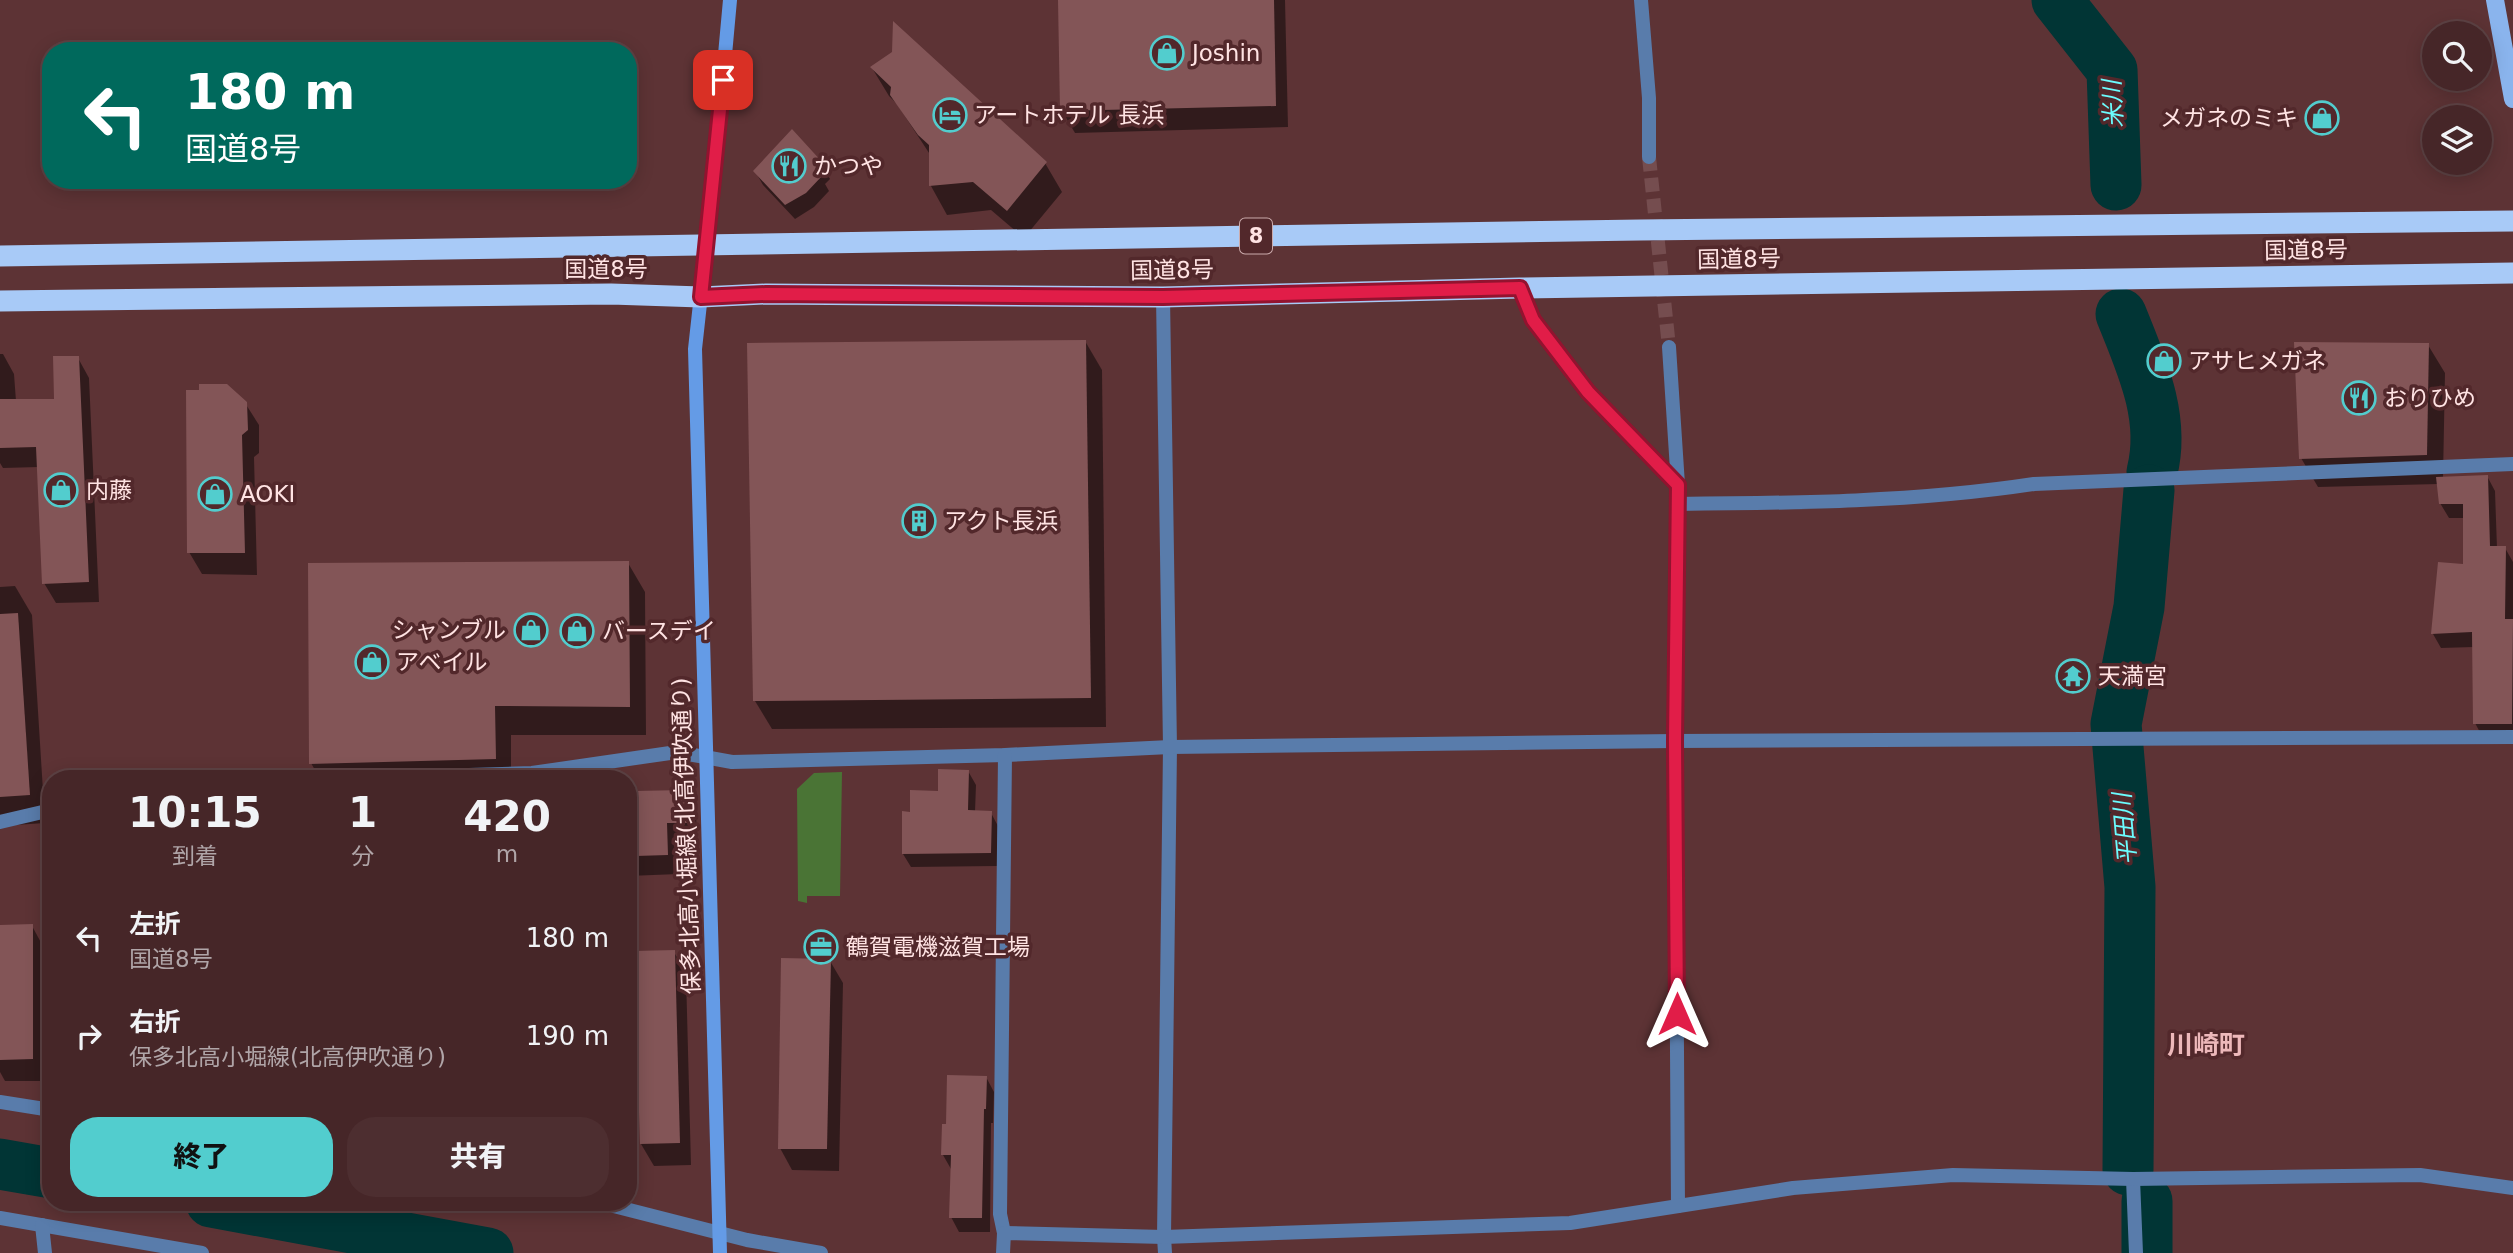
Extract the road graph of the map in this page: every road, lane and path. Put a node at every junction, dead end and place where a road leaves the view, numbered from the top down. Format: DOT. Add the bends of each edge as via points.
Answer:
graph roads {
  1 [pos="730,0"];
  2 [pos="1642,0"];
  3 [pos="2495,0"];
  4 [pos="2513,99"];
  5 [pos="1649,157"];
  6 [pos="2513,221"];
  7 [pos="705,244"];
  8 [pos="0,256"];
  9 [pos="2513,273"];
  10 [pos="1520,288"];
  11 [pos="701,297"];
  12 [pos="1163,297"];
  13 [pos="0,301"];
  14 [pos="1669,347"];
  15 [pos="2513,464"];
  16 [pos="1678,485"];
  17 [pos="1676,504"];
  18 [pos="2513,737"];
  19 [pos="1675,741"];
  20 [pos="1170,747"];
  21 [pos="1005,755"];
  22 [pos="706,757"];
  23 [pos="553,770"];
  24 [pos="42,812"];
  25 [pos="0,822"];
  26 [pos="0,1102"];
  27 [pos="42,1109"];
  28 [pos="2133,1179"];
  29 [pos="2513,1188"];
  30 [pos="1678,1206"];
  31 [pos="623,1211"];
  32 [pos="0,1218"];
  33 [pos="42,1225"];
  34 [pos="1004,1233"];
  35 [pos="1164,1237"];
  36 [pos="720,1244"];
  37 [pos="198,1252"];
  38 [pos="45,1253"];
  39 [pos="821,1253"];
  40 [pos="1003,1253"];
  41 [pos="1165,1253"];
  42 [pos="2136,1253"];
  1 -- 7 [label="street, 保多北高小堀線(北高伊吹通り)"];
  2 -- 5 [label="street"];
  3 -- 4 [label="main road"];
  6 -- 7 [label="highway, 国道8号 / 8"];
  7 -- 8 [label="highway, 国道8号 / 8"];
  7 -- 11 [label="street, 保多北高小堀線(北高伊吹通り)"];
  9 -- 10 [label="highway, 国道8号"];
  10 -- 12 [label="highway, 国道8号"];
  10 -- 16 [label="street" via="1533,320 1588,392"];
  11 -- 12 [label="highway, 国道8号"];
  11 -- 13 [label="highway, 国道8号" via="611,294"];
  11 -- 22 [label="street, 保多北高小堀線(北高伊吹通り)" via="695,349"];
  12 -- 20 [label="street"];
  14 -- 16 [label="street"];
  15 -- 17 [label="street" via="2035,484 1966,494 1793,503"];
  16 -- 17 [label="street"];
  17 -- 19 [label="street"];
  18 -- 19 [label="street"];
  19 -- 20 [label="street"];
  19 -- 30 [label="street"];
  20 -- 21 [label="street"];
  20 -- 35 [label="street"];
  21 -- 22 [label="street" via="732,762"];
  21 -- 34 [label="street" via="1000,1200"];
  22 -- 23 [label="street" via="677,752"];
  22 -- 36 [label="street, 保多北高小堀線(北高伊吹通り)"];
  24 -- 25 [label="street"];
  26 -- 27 [label="street"];
  28 -- 29 [label="street" via="2420,1175"];
  28 -- 30 [label="street" via="1953,1175 1793,1188"];
  28 -- 42 [label="street"];
  30 -- 35 [label="street" via="1570,1223"];
  31 -- 36 [label="street"];
  32 -- 33 [label="street"];
  33 -- 37 [label="street"];
  33 -- 38 [label="street"];
  34 -- 35 [label="street"];
  34 -- 40 [label="street"];
  35 -- 41 [label="street"];
  36 -- 39 [label="street" via="747,1240"];
}
